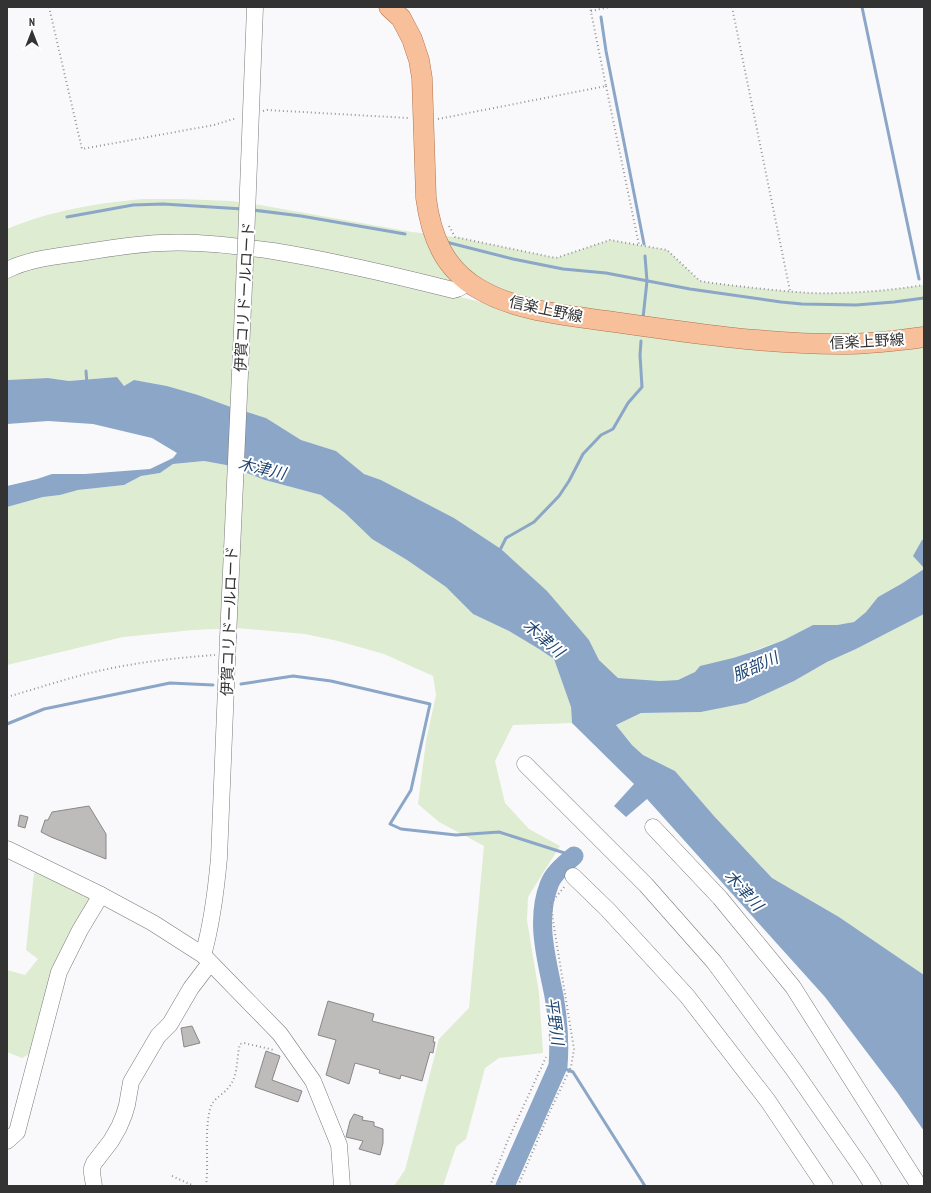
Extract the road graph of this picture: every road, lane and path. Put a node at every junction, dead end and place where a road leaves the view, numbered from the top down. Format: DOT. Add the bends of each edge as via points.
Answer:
graph roads {
  1 [pos="49,7"];
  2 [pos="255,7"];
  3 [pos="590,7"];
  4 [pos="610,7"];
  5 [pos="732,7"];
  6 [pos="396,11"];
  7 [pos="591,11"];
  8 [pos="606,86"];
  9 [pos="259,112"];
  10 [pos="237,118"];
  11 [pos="424,119"];
  12 [pos="447,223"];
  13 [pos="639,245"];
  14 [pos="7,270"];
  15 [pos="468,281"];
  16 [pos="924,285"];
  17 [pos="790,291"];
  18 [pos="924,337"];
  19 [pos="228,654"];
  20 [pos="7,696"];
  21 [pos="525,764"];
  22 [pos="653,827"];
  23 [pos="8,851"];
  24 [pos="573,876"];
  25 [pos="100,895"];
  26 [pos="206,959"];
  27 [pos="292,1051"];
  28 [pos="546,1057"];
  29 [pos="7,1141"];
  30 [pos="172,1176"];
  31 [pos="94,1186"];
  32 [pos="194,1186"];
  33 [pos="206,1186"];
  34 [pos="342,1186"];
  35 [pos="490,1186"];
  36 [pos="518,1186"];
  37 [pos="825,1186"];
  38 [pos="872,1186"];
  39 [pos="919,1186"];
  1 -- 10 [label="path" via="82,149 214,125"];
  2 -- 19 [label="street, 伊賀コリドールロード, bridge"];
  3 -- 7 [label="path"];
  4 -- 7 [label="path"];
  5 -- 17 [label="path"];
  6 -- 11 [label="main road, 信楽上野線" via="412,39 419,60"];
  7 -- 8 [label="path"];
  8 -- 11 [label="path" via="431,120"];
  8 -- 13 [label="path"];
  9 -- 11 [label="path" via="267,110"];
  11 -- 15 [label="main road, 信楽上野線" via="428,214 440,249 453,268"];
  12 -- 13 [label="path" via="454,237 556,258 610,240"];
  13 -- 17 [label="path" via="668,250 700,281"];
  14 -- 15 [label="street" via="50,257 112,248 188,243 239,246 312,257 453,290"];
  15 -- 18 [label="main road, 信楽上野線" via="501,300 521,306 719,336 839,344"];
  16 -- 17 [label="path" via="872,291"];
  19 -- 20 [label="path" via="181,657 132,665 91,673"];
  19 -- 26 [label="street, 伊賀コリドールロード" via="219,858"];
  21 -- 38 [label="street" via="646,885 714,962 793,1069"];
  22 -- 39 [label="street" via="720,898 793,987"];
  23 -- 25 [label="street"];
  24 -- 36 [label="path" via="551,903 574,1049 571,1067"];
  24 -- 37 [label="street" via="687,996 768,1101"];
  25 -- 26 [label="street" via="153,923"];
  25 -- 29 [label="street" via="59,972 17,1132"];
  26 -- 27 [label="street" via="280,1034"];
  26 -- 31 [label="street" via="170,1024 158,1036 131,1082 119,1127 92,1168"];
  27 -- 33 [label="path" via="287,1054 240,1044 237,1070 233,1080 228,1088 214,1099 211,1108 207,1136"];
  27 -- 34 [label="street" via="313,1081 336,1138"];
  28 -- 35 [label="path"];
  30 -- 32 [label="path"];
}
